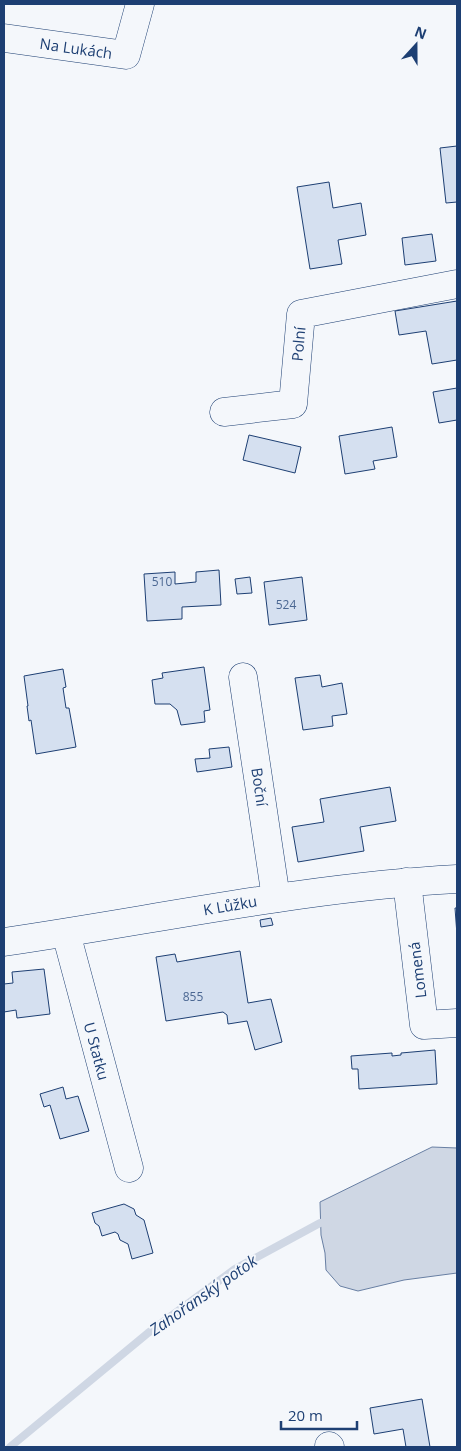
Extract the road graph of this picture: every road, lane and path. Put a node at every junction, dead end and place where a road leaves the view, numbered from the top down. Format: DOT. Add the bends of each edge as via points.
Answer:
graph roads {
  1 [pos="140,4"];
  2 [pos="4,38"];
  3 [pos="457,284"];
  4 [pos="224,412"];
  5 [pos="244,677"];
  6 [pos="457,879"];
  7 [pos="407,882"];
  8 [pos="276,898"];
  9 [pos="66,933"];
  10 [pos="4,942"];
  11 [pos="457,1022"];
  12 [pos="129,1168"];
  1 -- 2 [label="street, Na Lukách" via="126,55"];
  3 -- 4 [label="street, Polní" via="300,314 293,404"];
  5 -- 8 [label="street, Boční"];
  6 -- 7 [label="street, K Lůžku"];
  7 -- 8 [label="street, K Lůžku"];
  7 -- 11 [label="street, Lomená" via="424,1025"];
  8 -- 9 [label="street, K Lůžku"];
  9 -- 10 [label="street, K Lůžku"];
  9 -- 12 [label="street, U Statku"];
}
